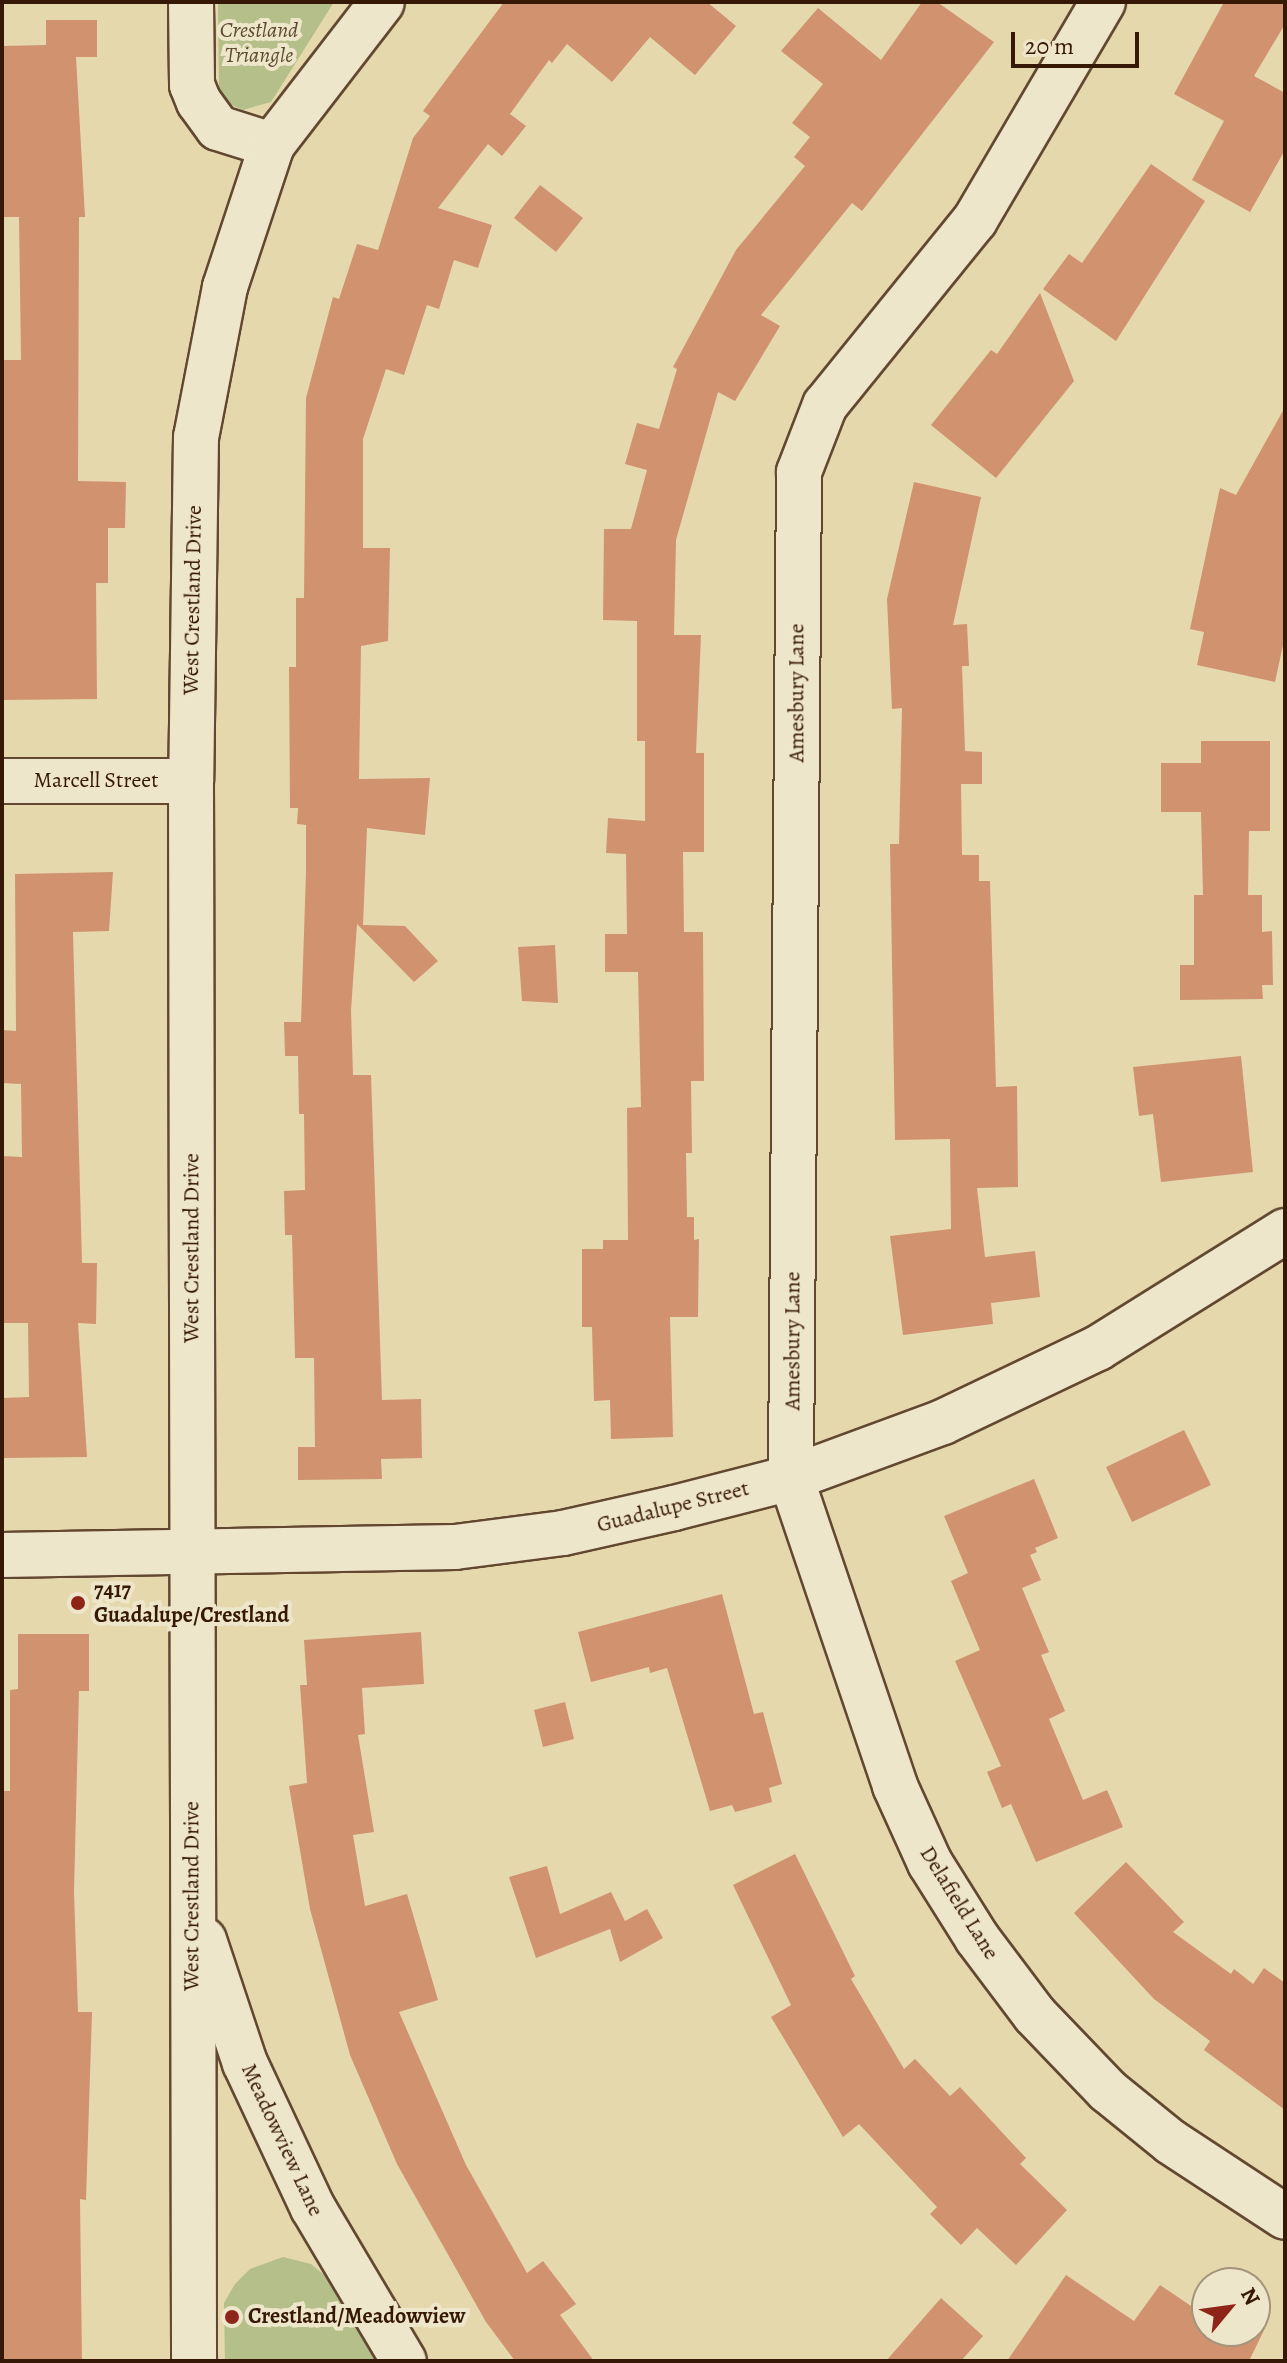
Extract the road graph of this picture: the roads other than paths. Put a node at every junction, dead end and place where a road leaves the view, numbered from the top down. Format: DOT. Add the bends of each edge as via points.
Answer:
graph roads {
  1 [pos="191,2"];
  2 [pos="382,2"];
  3 [pos="1103,2"];
  4 [pos="272,145"];
  5 [pos="2,781"];
  6 [pos="191,781"];
  7 [pos="1285,1231"];
  8 [pos="791,1478"];
  9 [pos="2,1555"];
  10 [pos="192,1555"];
  11 [pos="192,1904"];
  12 [pos="1285,2217"];
  13 [pos="194,2361"];
  14 [pos="404,2361"];
  1 -- 4 [label="street" via="192,85 199,102 218,128"];
  2 -- 4 [label="street, West Crestland Drive"];
  3 -- 8 [label="street, Amesbury Lane" via="975,220 825,405 799,472"];
  4 -- 6 [label="street, West Crestland Drive" via="225,287 196,437"];
  5 -- 6 [label="street, Marcell Street"];
  6 -- 10 [label="street, West Crestland Drive"];
  7 -- 8 [label="street, Guadalupe Street" via="1098,1348 943,1422"];
  8 -- 10 [label="street, Guadalupe Street" via="563,1533 455,1547"];
  8 -- 12 [label="street, Delafield Lane" via="895,1786 930,1863 977,1938 1035,2015 1108,2091 1194,2158"];
  9 -- 10 [label="street, Guadalupe Street"];
  10 -- 11 [label="street, West Crestland Drive"];
  11 -- 13 [label="street, West Crestland Drive"];
  11 -- 14 [label="street, Meadowview Lane" via="245,2063 313,2208"];
}
